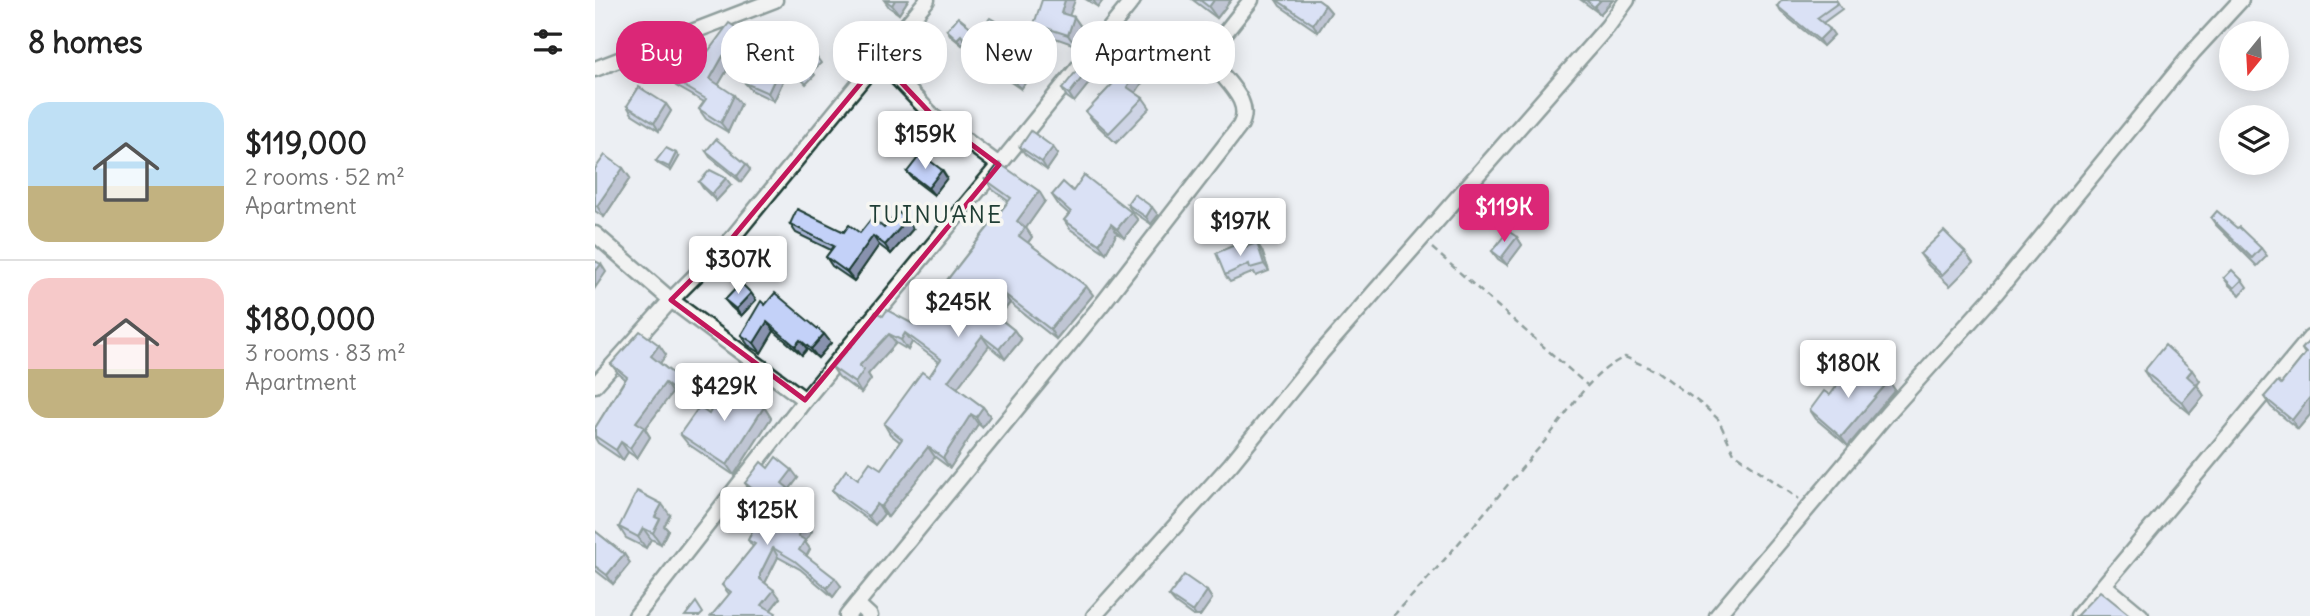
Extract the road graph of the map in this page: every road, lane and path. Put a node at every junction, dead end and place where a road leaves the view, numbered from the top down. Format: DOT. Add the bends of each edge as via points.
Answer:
graph roads {
  1 [pos="775,0"];
  2 [pos="927,0"];
  3 [pos="1133,0"];
  4 [pos="1251,0"];
  5 [pos="1627,0"];
  6 [pos="2241,0"];
  7 [pos="911,21"];
  8 [pos="595,69"];
  9 [pos="859,84"];
  10 [pos="903,84"];
  11 [pos="999,165"];
  12 [pos="595,234"];
  13 [pos="1423,237"];
  14 [pos="671,299"];
  15 [pos="2310,338"];
  16 [pos="595,385"];
  17 [pos="1587,385"];
  18 [pos="805,400"];
  19 [pos="1810,508"];
  20 [pos="2105,586"];
  21 [pos="857,604"];
  22 [pos="636,616"];
  23 [pos="847,616"];
  24 [pos="870,616"];
  25 [pos="1094,616"];
  26 [pos="1393,616"];
  27 [pos="1717,616"];
  28 [pos="2078,616"];
  29 [pos="2141,616"];
  1 -- 8 [label="street"];
  2 -- 7 [label="street"];
  3 -- 11 [label="street"];
  4 -- 21 [label="street" via="1213,48 1211,60 1243,102 1246,111 1240,126 1103,303"];
  5 -- 13 [label="street"];
  6 -- 19 [label="street"];
  9 -- 14 [label="street" via="728,243"];
  10 -- 11 [label="street" via="932,115"];
  11 -- 18 [label="street"];
  12 -- 14 [label="street"];
  13 -- 17 [label="path"];
  13 -- 25 [label="street" via="1231,464"];
  14 -- 16 [label="street"];
  14 -- 18 [label="street"];
  15 -- 20 [label="street"];
  17 -- 19 [label="path" via="1625,357 1658,372 1718,419 1734,453"];
  17 -- 26 [label="path" via="1469,534"];
  18 -- 22 [label="street"];
  19 -- 27 [label="street"];
  20 -- 28 [label="street"];
  20 -- 29 [label="street"];
  21 -- 23 [label="street"];
  21 -- 24 [label="street"];
}
